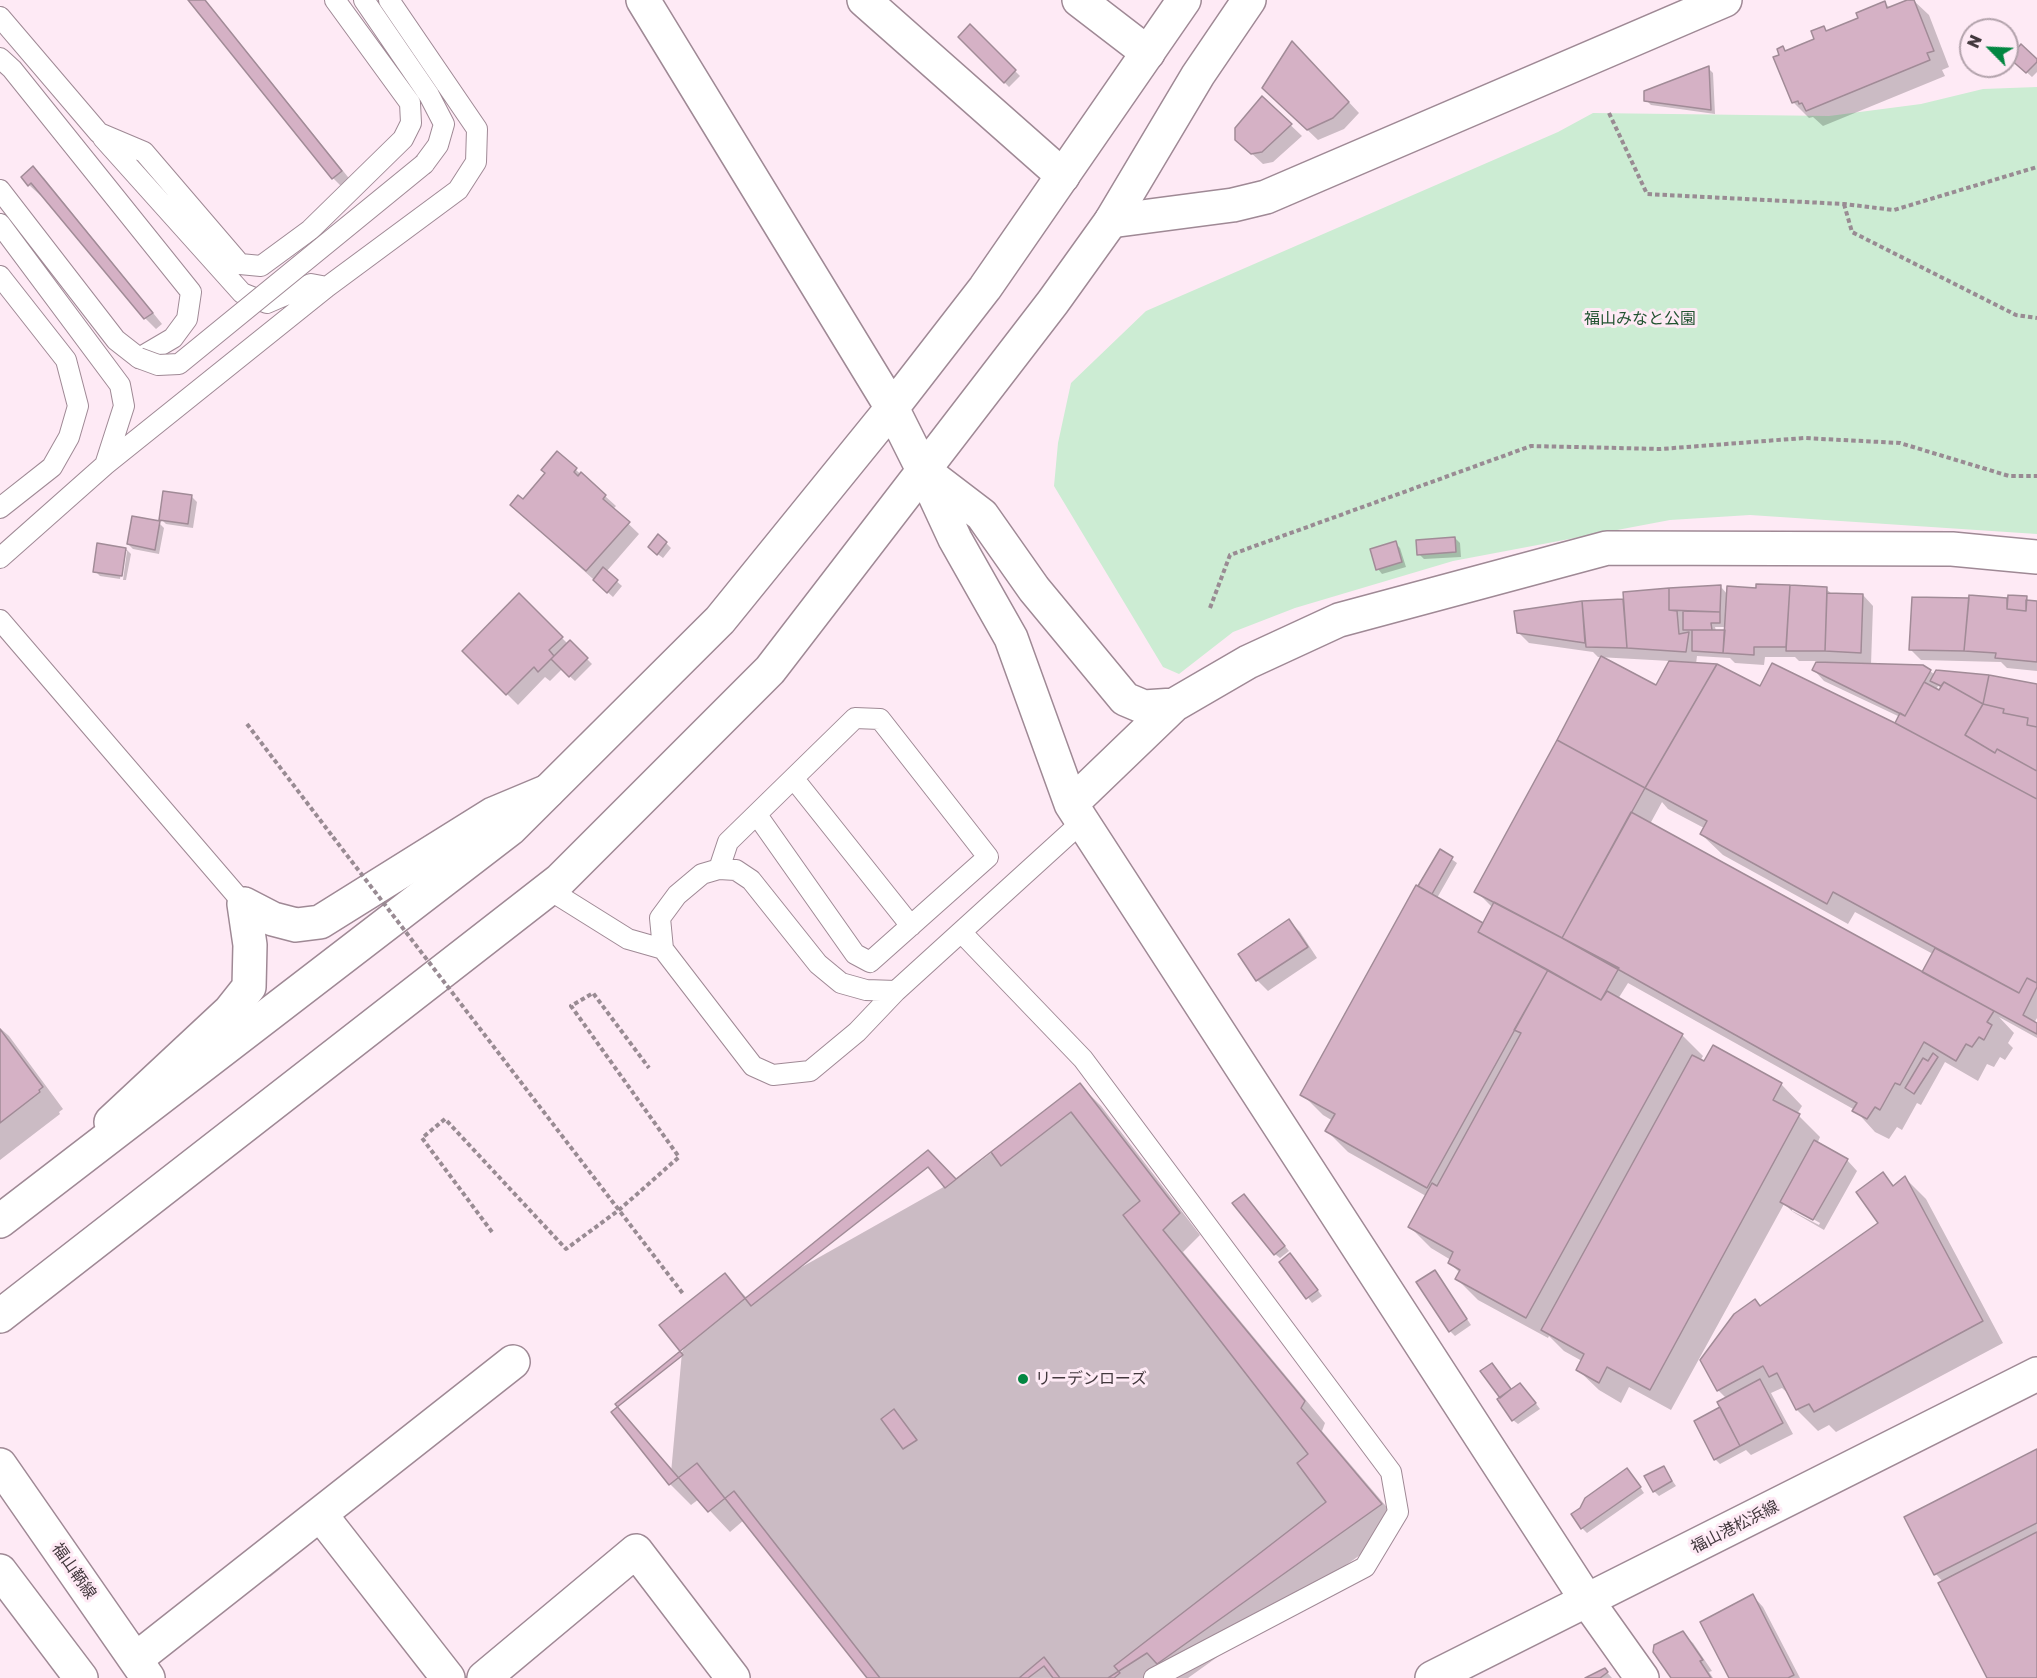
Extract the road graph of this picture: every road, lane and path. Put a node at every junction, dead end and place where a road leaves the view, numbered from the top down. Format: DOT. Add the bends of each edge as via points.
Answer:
graph roads {
  1 [pos="335,0"];
  2 [pos="364,0"];
  3 [pos="389,0"];
  4 [pos="643,0"];
  5 [pos="864,0"];
  6 [pos="1079,0"];
  7 [pos="1185,0"];
  8 [pos="1249,0"];
  9 [pos="1725,0"];
  10 [pos="0,17"];
  11 [pos="1148,53"];
  12 [pos="2,59"];
  13 [pos="1609,114"];
  14 [pos="99,133"];
  15 [pos="2037,167"];
  16 [pos="1063,176"];
  17 [pos="0,190"];
  18 [pos="1844,204"];
  19 [pos="1111,221"];
  20 [pos="0,224"];
  21 [pos="0,276"];
  22 [pos="327,287"];
  23 [pos="2037,318"];
  24 [pos="139,358"];
  25 [pos="892,408"];
  26 [pos="105,465"];
  27 [pos="923,470"];
  28 [pos="2037,476"];
  29 [pos="0,508"];
  30 [pos="2037,557"];
  31 [pos="0,558"];
  32 [pos="1210,608"];
  33 [pos="0,620"];
  34 [pos="1174,705"];
  35 [pos="247,724"];
  36 [pos="794,779"];
  37 [pos="548,791"];
  38 [pos="1077,813"];
  39 [pos="757,815"];
  40 [pos="719,869"];
  41 [pos="548,889"];
  42 [pos="244,904"];
  43 [pos="911,926"];
  44 [pos="961,932"];
  45 [pos="663,949"];
  46 [pos="896,991"];
  47 [pos="649,1068"];
  48 [pos="80,1160"];
  49 [pos="619,1210"];
  50 [pos="0,1221"];
  51 [pos="492,1232"];
  52 [pos="684,1295"];
  53 [pos="0,1316"];
  54 [pos="513,1362"];
  55 [pos="2037,1374"];
  56 [pos="0,1465"];
  57 [pos="320,1514"];
  58 [pos="0,1571"];
  59 [pos="1588,1602"];
  60 [pos="142,1668"];
  61 [pos="81,1678"];
  62 [pos="447,1678"];
  63 [pos="484,1678"];
  64 [pos="733,1678"];
  65 [pos="1154,1678"];
  66 [pos="1432,1678"];
  67 [pos="1642,1678"];
  1 -- 14 [label="lane" via="410,103 411,123 403,139 310,230 261,266 240,264 144,152"];
  2 -- 24 [label="lane, bridge" via="429,95 444,124 438,145 424,164 179,364 158,365"];
  3 -- 22 [label="lane" via="477,129 476,162 458,190"];
  4 -- 25 [label="street"];
  5 -- 16 [label="street"];
  6 -- 11 [label="street"];
  7 -- 11 [label="street"];
  8 -- 19 [label="street" via="1197,75"];
  9 -- 19 [label="street" via="1266,196 1233,205"];
  10 -- 14 [label="lane"];
  11 -- 16 [label="street"];
  12 -- 24 [label="lane" via="190,292 187,319 173,338"];
  13 -- 18 [label="path" via="1647,194"];
  14 -- 22 [label="lane" via="242,293 267,303 311,284"];
  15 -- 18 [label="path" via="1894,210"];
  16 -- 25 [label="street" via="985,288"];
  17 -- 24 [label="lane" via="116,340"];
  18 -- 23 [label="path" via="1852,232 2016,315"];
  19 -- 27 [label="street"];
  20 -- 26 [label="lane" via="120,385 124,406"];
  21 -- 29 [label="lane" via="66,360 78,406 69,437 52,467"];
  22 -- 26 [label="lane"];
  25 -- 27 [label="street"];
  25 -- 37 [label="street" via="720,620"];
  26 -- 31 [label="lane"];
  27 -- 34 [label="street" via="982,515 1034,589 1125,699 1144,707"];
  27 -- 38 [label="street" via="955,539 1011,638"];
  27 -- 41 [label="street" via="770,670"];
  28 -- 32 [label="path" via="2009,476 1900,443 1804,438 1661,449 1532,446 1230,555"];
  30 -- 34 [label="street" via="1952,549 1607,548 1339,620 1248,662"];
  33 -- 42 [label="lane"];
  34 -- 38 [label="street"];
  35 -- 49 [label="path, bridge"];
  36 -- 39 [label="lane"];
  36 -- 43 [label="lane"];
  36 -- 43 [label="lane" via="855,718 880,719 988,857"];
  37 -- 42 [label="street" via="493,814 320,922 296,925 273,920"];
  37 -- 48 [label="street" via="510,829"];
  38 -- 44 [label="lane"];
  38 -- 59 [label="street"];
  39 -- 40 [label="lane" via="728,842"];
  39 -- 43 [label="lane" via="855,954 870,962"];
  40 -- 45 [label="lane" via="702,874 677,895 660,918"];
  40 -- 46 [label="lane" via="735,870 751,880 818,964 841,983 866,990"];
  41 -- 45 [label="lane" via="628,939"];
  41 -- 53 [label="street"];
  42 -- 48 [label="street" via="250,945 249,987 230,1011 117,1114"];
  44 -- 46 [label="lane"];
  44 -- 65 [label="lane" via="1083,1059 1390,1472 1398,1512 1365,1567"];
  45 -- 46 [label="lane" via="753,1066 773,1075 810,1071 857,1032"];
  47 -- 49 [label="path" via="593,993 571,1006 679,1157"];
  48 -- 50 [label="street"];
  49 -- 51 [label="path" via="566,1250 445,1119 422,1138"];
  49 -- 52 [label="path, bridge"];
  54 -- 57 [label="street"];
  55 -- 59 [label="street, 福山港松浜線"];
  56 -- 60 [label="street, 福山鞆線"];
  57 -- 60 [label="street"];
  57 -- 62 [label="street"];
  58 -- 61 [label="street"];
  59 -- 66 [label="street, 福山港松浜線"];
  59 -- 67 [label="street"];
  63 -- 64 [label="street" via="636,1551"];
}
